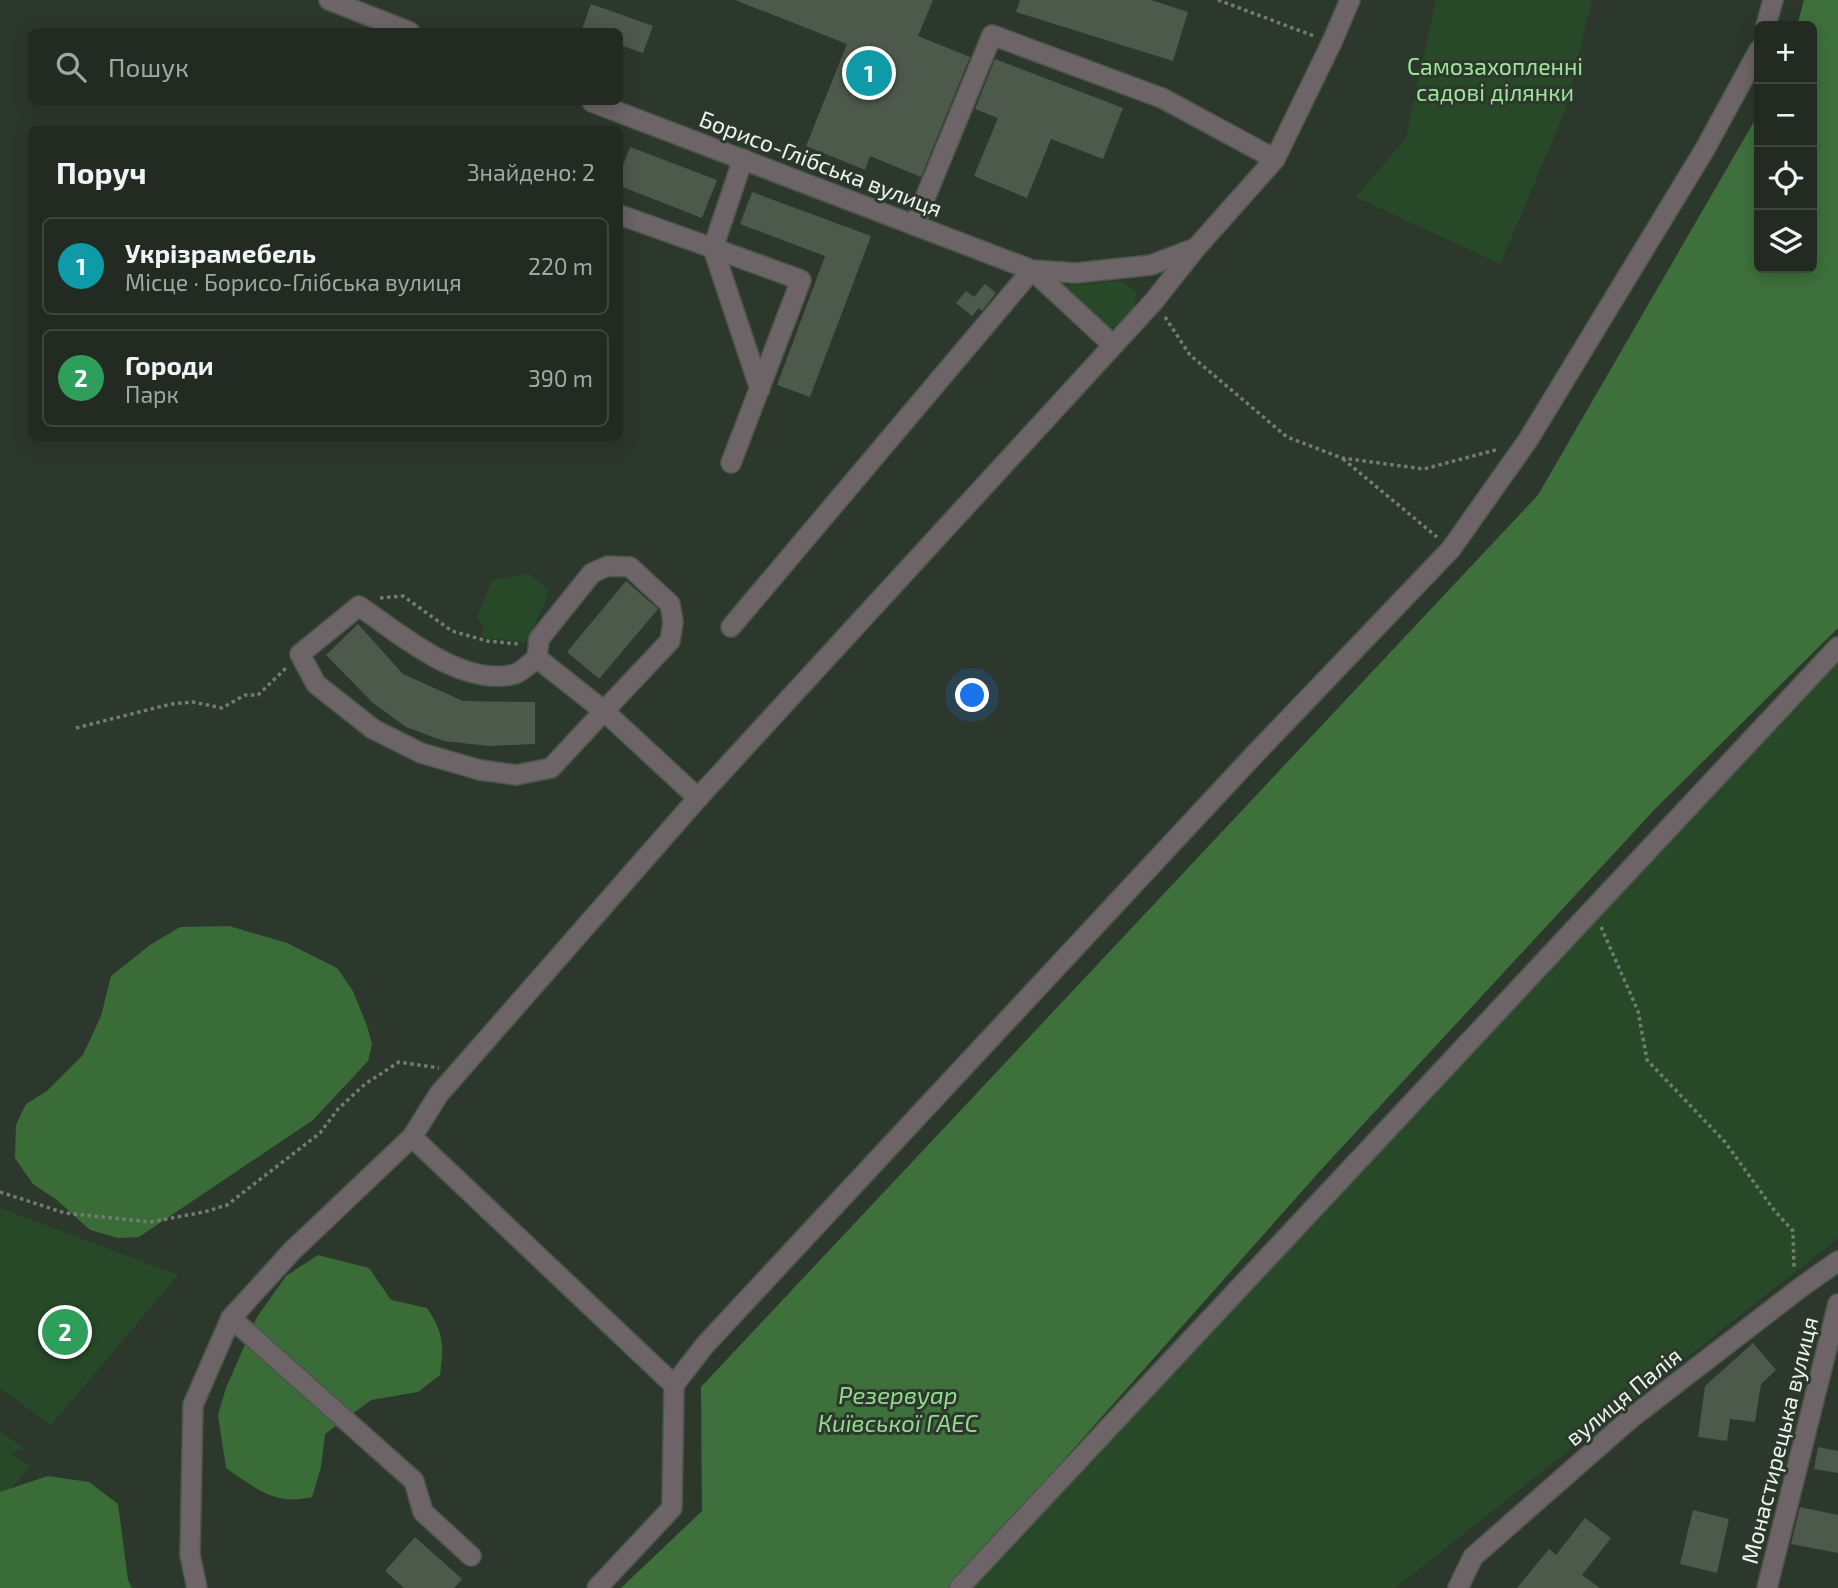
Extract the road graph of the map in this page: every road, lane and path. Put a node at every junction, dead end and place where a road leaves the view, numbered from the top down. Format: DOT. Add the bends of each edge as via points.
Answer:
graph roads {
  1 [pos="329,0"];
  2 [pos="1219,0"];
  3 [pos="1350,0"];
  4 [pos="1773,0"];
  5 [pos="1767,21"];
  6 [pos="401,28"];
  7 [pos="1332,42"];
  8 [pos="1754,59"];
  9 [pos="601,105"];
  10 [pos="743,159"];
  11 [pos="1275,159"];
  12 [pos="623,216"];
  13 [pos="914,225"];
  14 [pos="1196,247"];
  15 [pos="713,248"];
  16 [pos="1032,270"];
  17 [pos="1154,301"];
  18 [pos="1112,344"];
  19 [pos="760,389"];
  20 [pos="1528,440"];
  21 [pos="1342,458"];
  22 [pos="731,463"];
  23 [pos="1451,550"];
  24 [pos="359,606"];
  25 [pos="731,627"];
  26 [pos="1838,647"];
  27 [pos="538,650"];
  28 [pos="300,654"];
  29 [pos="604,711"];
  30 [pos="76,728"];
  31 [pos="698,798"];
  32 [pos="1593,909"];
  33 [pos="458,1071"];
  34 [pos="412,1137"];
  35 [pos="0,1192"];
  36 [pos="1838,1261"];
  37 [pos="1800,1288"];
  38 [pos="1838,1304"];
  39 [pos="231,1318"];
  40 [pos="674,1385"];
  41 [pos="471,1556"];
  42 [pos="197,1588"];
  43 [pos="597,1588"];
  44 [pos="959,1588"];
  45 [pos="1458,1588"];
  46 [pos="1767,1588"];
  1 -- 6 [label="street"];
  2 -- 7 [label="path"];
  3 -- 7 [label="street, Борисо-Глібська вулиця"];
  4 -- 5 [label="street"];
  7 -- 11 [label="street, Борисо-Глібська вулиця"];
  8 -- 20 [label="street" via="1705,149"];
  9 -- 10 [label="street, Борисо-Глібська вулиця"];
  10 -- 13 [label="street, Борисо-Глібська вулиця"];
  10 -- 15 [label="street"];
  11 -- 13 [label="street" via="1162,98 992,36"];
  11 -- 14 [label="street, Борисо-Глібська вулиця"];
  12 -- 15 [label="street"];
  13 -- 16 [label="street, Борисо-Глібська вулиця"];
  14 -- 16 [label="street, Борисо-Глібська вулиця" via="1151,265 1076,274"];
  14 -- 17 [label="street"];
  15 -- 19 [label="street"];
  15 -- 19 [label="street" via="801,280"];
  16 -- 18 [label="street, Борисо-Глібська вулиця"];
  16 -- 25 [label="street"];
  17 -- 18 [label="street"];
  17 -- 21 [label="path" via="1190,355 1287,437"];
  18 -- 31 [label="street"];
  19 -- 22 [label="street"];
  20 -- 21 [label="path" via="1424,469"];
  20 -- 23 [label="street"];
  21 -- 23 [label="path"];
  23 -- 40 [label="street" via="1084,937 705,1345"];
  24 -- 27 [label="path" via="384,596 403,596 452,631"];
  24 -- 27 [label="street" via="432,656 483,676 516,674"];
  24 -- 28 [label="street"];
  26 -- 32 [label="street"];
  27 -- 29 [label="street"];
  27 -- 29 [label="street" via="592,573 608,566 630,567 670,604 670,641"];
  28 -- 29 [label="street" via="316,684 373,729 421,753 480,770 516,775 551,768"];
  28 -- 30 [label="path" via="258,695 245,695 222,708 193,702 171,704"];
  29 -- 31 [label="street"];
  31 -- 33 [label="street"];
  32 -- 37 [label="path" via="1638,1011 1647,1060 1725,1142 1793,1231 1793,1263"];
  32 -- 44 [label="street"];
  33 -- 34 [label="street"];
  33 -- 35 [label="path" via="399,1062 365,1084 320,1133 227,1205 204,1212 150,1222 65,1213"];
  34 -- 39 [label="street" via="292,1251"];
  34 -- 40 [label="street"];
  36 -- 37 [label="street, вулиця Палія"];
  37 -- 45 [label="street, вулиця Палія" via="1630,1419 1473,1557"];
  38 -- 46 [label="street, Монастирецька вулиця"];
  39 -- 41 [label="street" via="414,1481 423,1512"];
  39 -- 42 [label="street" via="193,1405 190,1555"];
  40 -- 43 [label="street" via="672,1508"];
}
